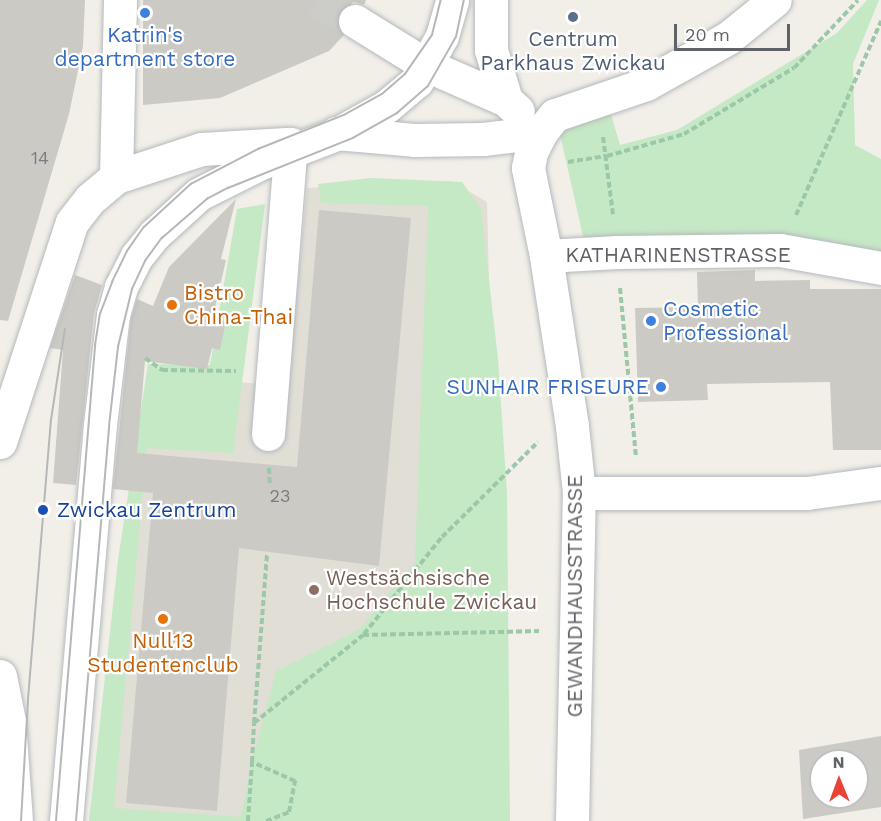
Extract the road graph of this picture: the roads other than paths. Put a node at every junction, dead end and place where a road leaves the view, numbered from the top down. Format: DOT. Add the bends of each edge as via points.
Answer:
graph roads {
  1 [pos="120,0"];
  2 [pos="452,0"];
  3 [pos="491,0"];
  4 [pos="775,0"];
  5 [pos="355,21"];
  6 [pos="421,73"];
  7 [pos="506,100"];
  8 [pos="542,132"];
  9 [pos="339,133"];
  10 [pos="291,148"];
  11 [pos="116,177"];
  12 [pos="546,256"];
  13 [pos="881,268"];
  14 [pos="268,434"];
  15 [pos="0,442"];
  16 [pos="881,483"];
  17 [pos="579,493"];
  18 [pos="0,676"];
  19 [pos="16,821"];
  20 [pos="66,821"];
  21 [pos="572,821"];
  1 -- 11 [label="street"];
  2 -- 6 [label="street" via="442,36"];
  3 -- 7 [label="street" via="491,50"];
  4 -- 8 [label="street" via="728,38 646,84 555,116"];
  5 -- 6 [label="street"];
  6 -- 7 [label="street"];
  6 -- 9 [label="street" via="387,106"];
  7 -- 8 [label="street"];
  8 -- 9 [label="street" via="483,139 414,140"];
  8 -- 12 [label="street, GEWANDHAUSSTRASSE" via="531,152 528,168"];
  9 -- 10 [label="street"];
  10 -- 11 [label="street" via="201,149"];
  10 -- 14 [label="street"];
  10 -- 20 [label="street" via="199,194 155,234 137,256 121,287 113,315 99,425"];
  11 -- 15 [label="street" via="90,199 72,222"];
  12 -- 13 [label="street, KATHARINENSTRASSE" via="780,250"];
  12 -- 17 [label="street, GEWANDHAUSSTRASSE"];
  16 -- 17 [label="street" via="807,493"];
  17 -- 21 [label="street, GEWANDHAUSSTRASSE"];
  18 -- 19 [label="street" via="9,721"];
}
